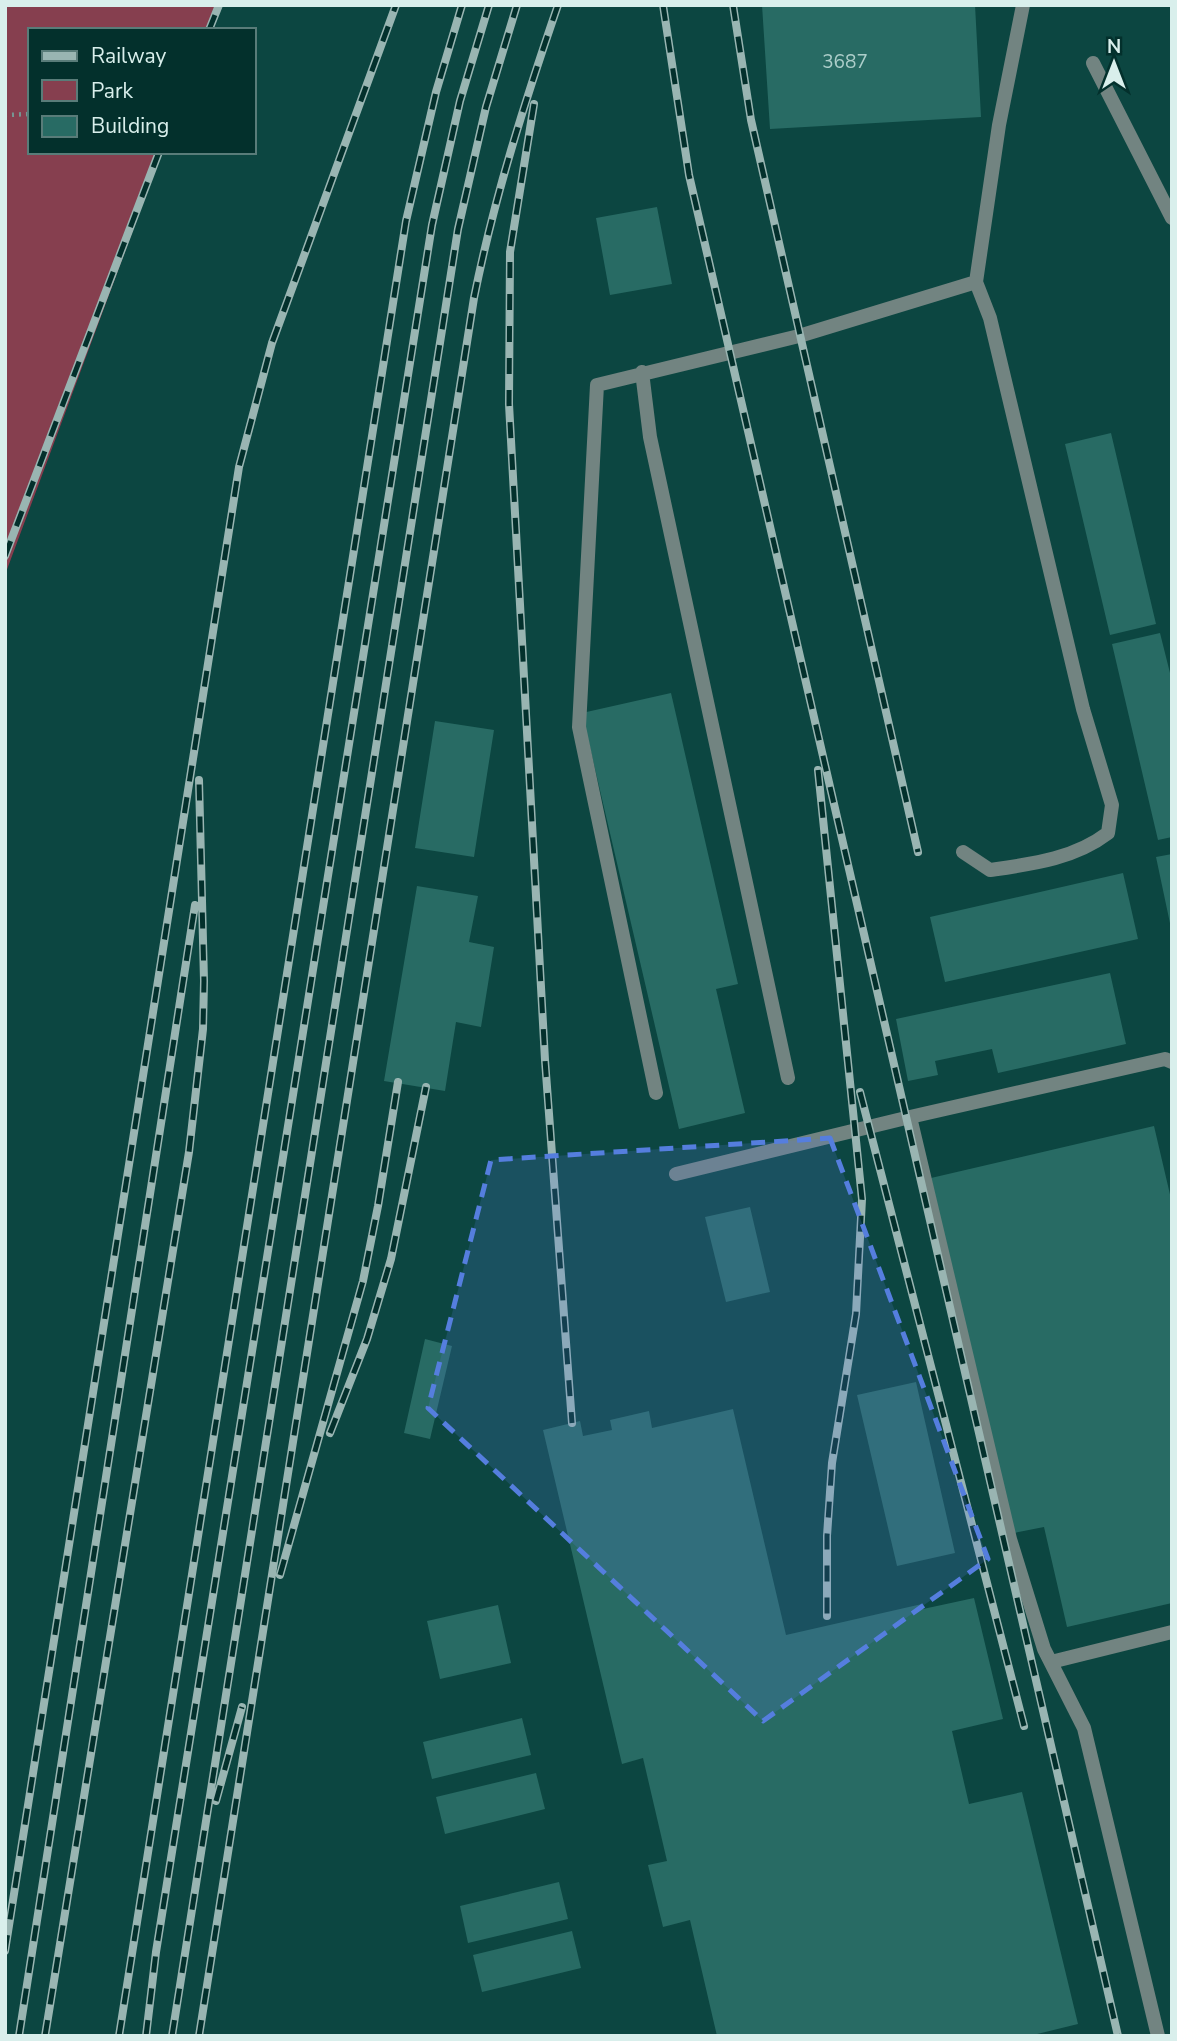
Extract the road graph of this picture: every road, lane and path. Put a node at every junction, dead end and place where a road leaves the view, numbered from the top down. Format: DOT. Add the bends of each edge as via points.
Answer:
graph roads {
  1 [pos="1023,5"];
  2 [pos="1093,64"];
  3 [pos="28,114"];
  4 [pos="5,115"];
  5 [pos="1172,218"];
  6 [pos="976,282"];
  7 [pos="642,372"];
  8 [pos="963,852"];
  9 [pos="1172,1062"];
  10 [pos="788,1077"];
  11 [pos="656,1094"];
  12 [pos="910,1117"];
  13 [pos="676,1174"];
  14 [pos="1172,1632"];
  15 [pos="1051,1662"];
  16 [pos="1158,2036"];
  1 -- 6 [label="lane" via="999,125"];
  2 -- 5 [label="lane"];
  3 -- 4 [label="path"];
  6 -- 7 [label="lane" via="799,337"];
  6 -- 8 [label="lane" via="990,318 1083,709 1112,804 1108,833 1091,846 1044,862 990,870"];
  7 -- 10 [label="lane" via="650,437"];
  7 -- 11 [label="lane" via="597,385 579,727"];
  9 -- 12 [label="lane" via="1164,1059"];
  12 -- 13 [label="lane"];
  12 -- 15 [label="lane" via="1010,1539"];
  14 -- 15 [label="lane"];
  15 -- 16 [label="lane" via="1084,1728"];
}
